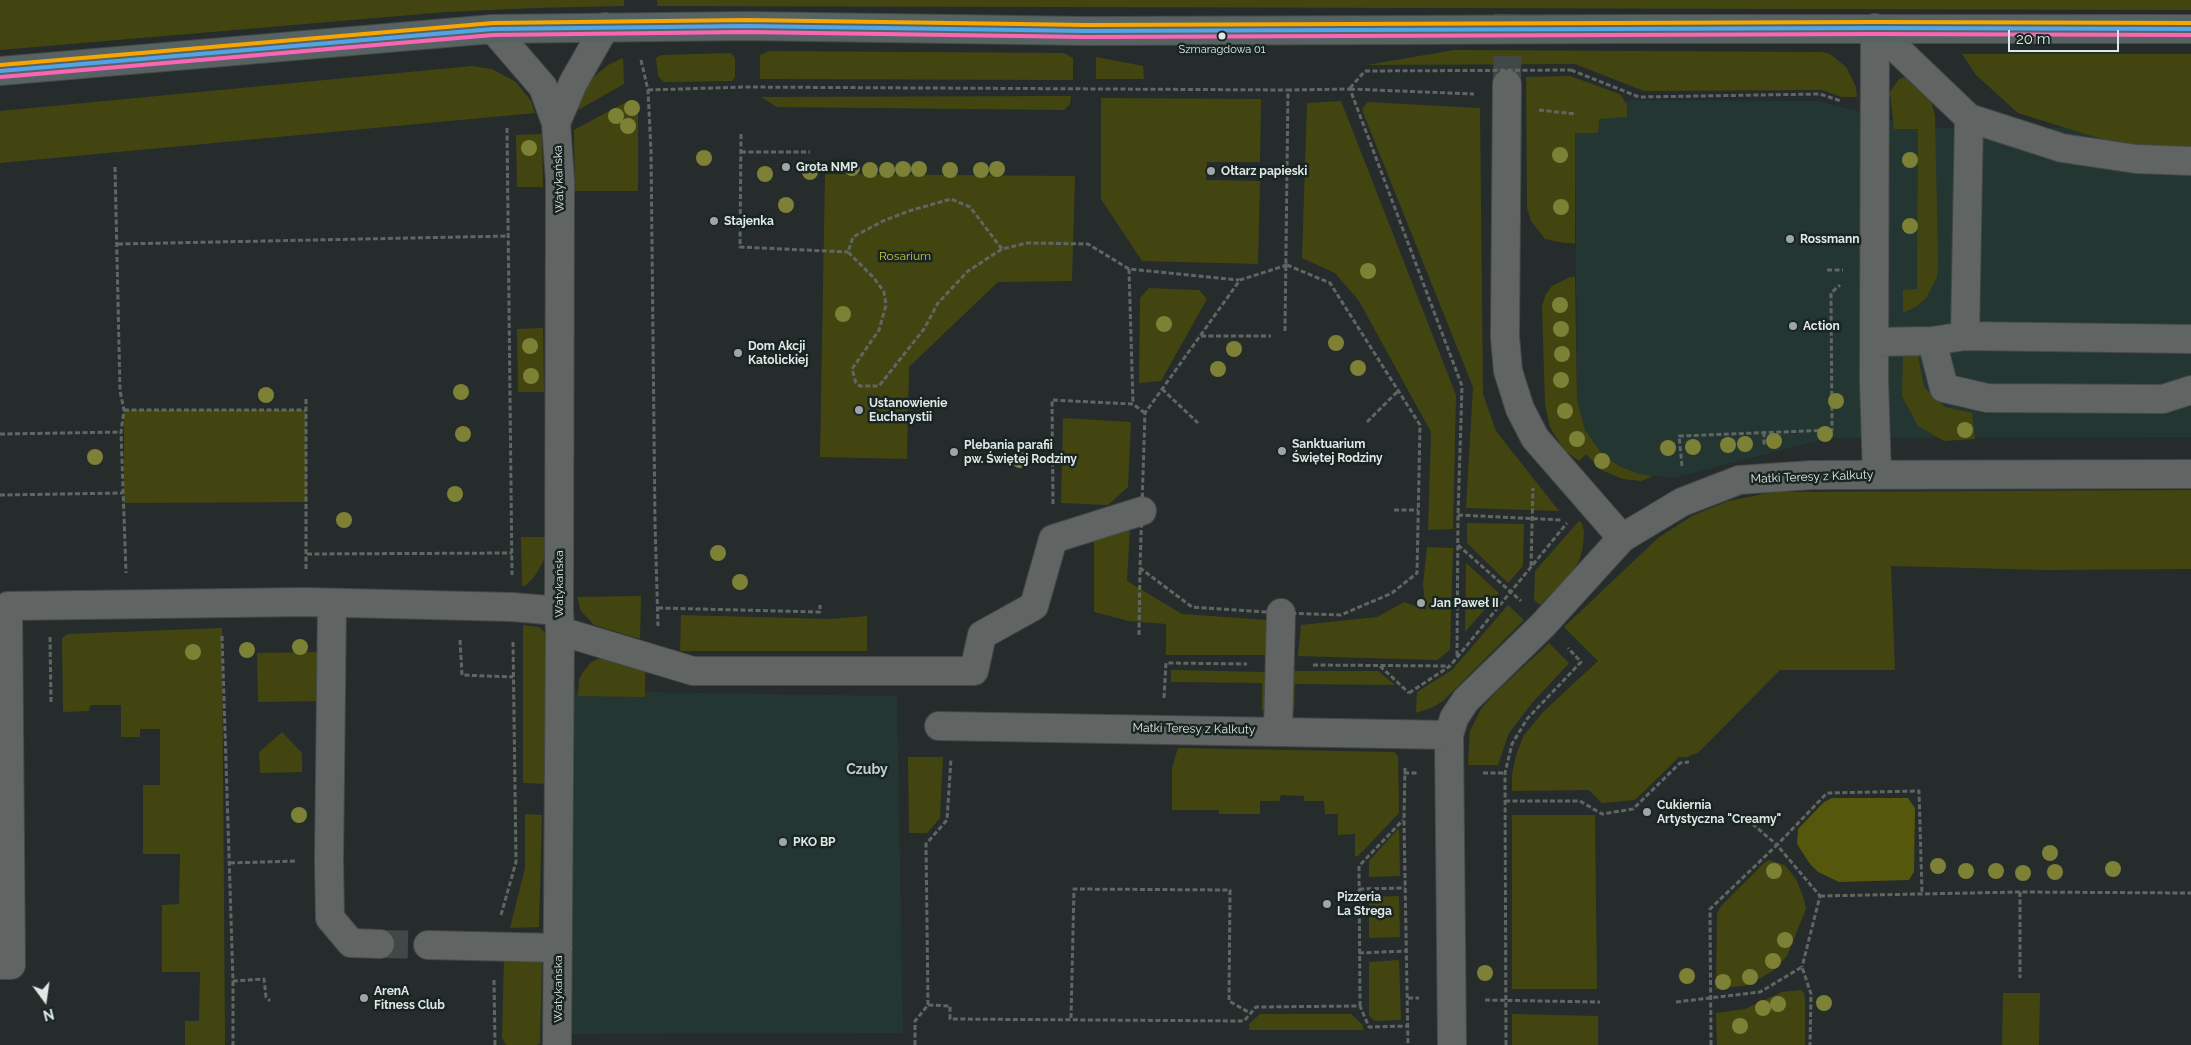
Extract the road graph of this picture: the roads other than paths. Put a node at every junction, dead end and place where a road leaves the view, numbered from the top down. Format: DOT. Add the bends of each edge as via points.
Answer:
graph roads {
  1 [pos="605,27"];
  2 [pos="494,28"];
  3 [pos="1875,28"];
  4 [pos="2191,29"];
  5 [pos="0,71"];
  6 [pos="1507,84"];
  7 [pos="1969,118"];
  8 [pos="556,123"];
  9 [pos="2191,161"];
  10 [pos="1965,336"];
  11 [pos="2191,340"];
  12 [pos="1874,342"];
  13 [pos="1932,342"];
  14 [pos="2191,390"];
  15 [pos="2191,474"];
  16 [pos="1877,475"];
  17 [pos="1142,511"];
  18 [pos="1622,538"];
  19 [pos="332,603"];
  20 [pos="1281,614"];
  21 [pos="560,621"];
  22 [pos="939,726"];
  23 [pos="1278,730"];
  24 [pos="1449,735"];
  25 [pos="5,768"];
  26 [pos="380,944"];
  27 [pos="428,946"];
  28 [pos="558,948"];
  29 [pos="0,965"];
  30 [pos="558,1045"];
  31 [pos="1452,1045"];
  1 -- 2 [label="main road"];
  1 -- 3 [label="main road, bridge" via="1086,31"];
  1 -- 8 [label="street" via="573,83"];
  2 -- 5 [label="main road"];
  2 -- 8 [label="street" via="543,87"];
  3 -- 4 [label="main road"];
  3 -- 7 [label="street"];
  3 -- 12 [label="street"];
  6 -- 18 [label="street" via="1505,337 1508,372 1520,409 1535,438"];
  7 -- 9 [label="street" via="2062,148 2136,159"];
  7 -- 10 [label="street"];
  8 -- 21 [label="street, Watykańska" via="560,181"];
  10 -- 11 [label="street"];
  10 -- 13 [label="street"];
  12 -- 13 [label="street"];
  12 -- 16 [label="street"];
  13 -- 14 [label="street" via="1944,388 1987,398 2163,399"];
  15 -- 16 [label="street, Matki Teresy z Kalkuty"];
  16 -- 18 [label="street, Matki Teresy z Kalkuty" via="1739,480 1682,502"];
  17 -- 21 [label="street" via="1054,539 1034,606 982,636 974,671 693,671"];
  18 -- 24 [label="street, Matki Teresy z Kalkuty" via="1543,625 1466,700 1454,718"];
  19 -- 21 [label="street" via="512,607"];
  19 -- 25 [label="street" via="8,606"];
  19 -- 26 [label="street" via="330,918 351,943"];
  20 -- 23 [label="street"];
  21 -- 28 [label="street, Watykańska"];
  22 -- 23 [label="street, Matki Teresy z Kalkuty"];
  23 -- 24 [label="street, Matki Teresy z Kalkuty"];
  24 -- 31 [label="street, Matki Teresy z Kalkuty"];
  25 -- 29 [label="street" via="11,965"];
  27 -- 28 [label="street"];
  28 -- 30 [label="street, Watykańska"];
}
